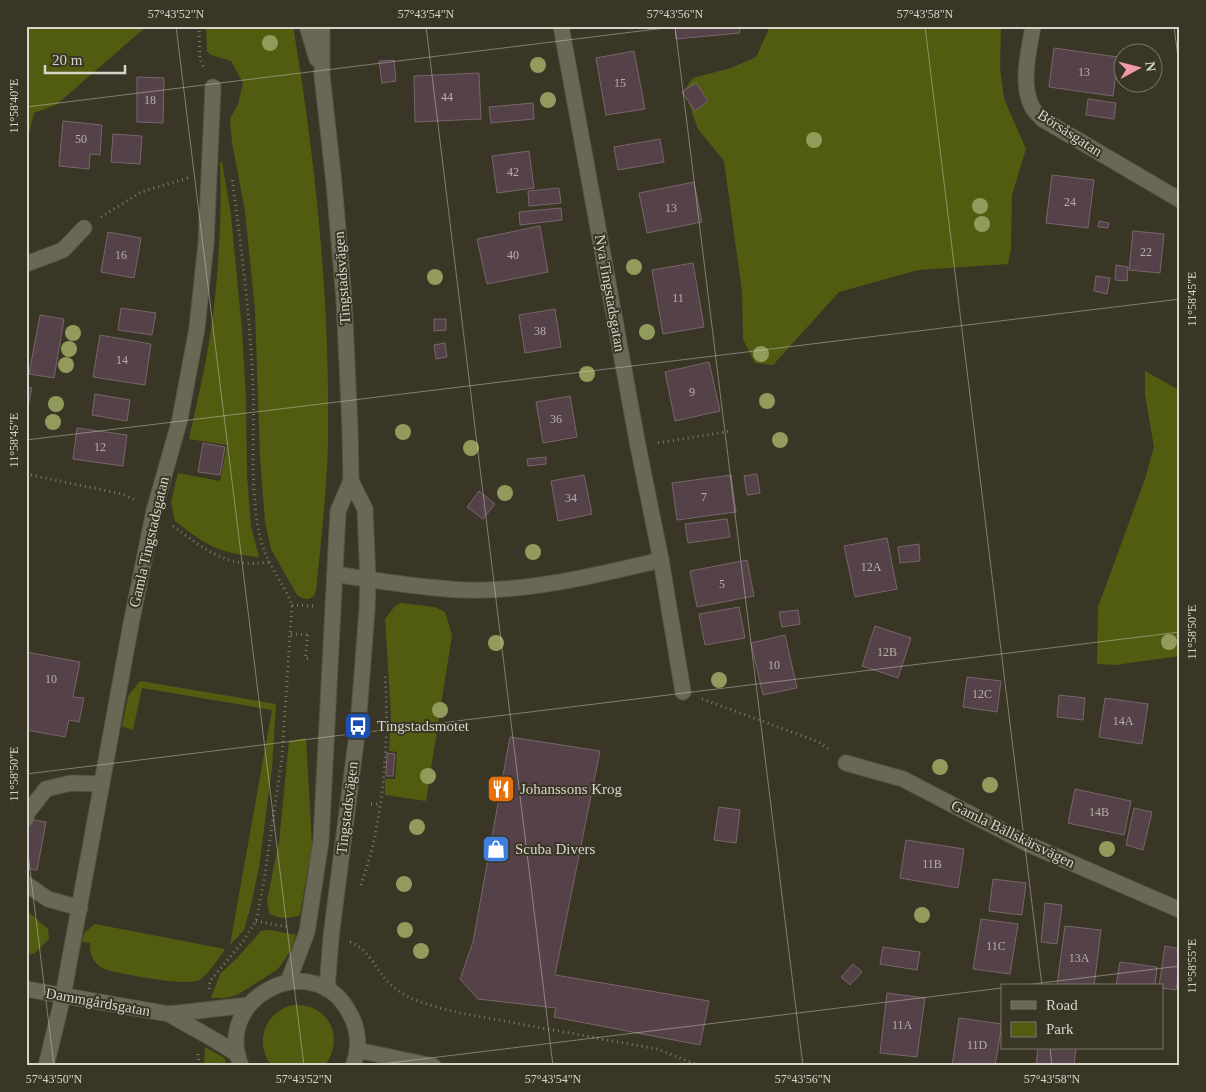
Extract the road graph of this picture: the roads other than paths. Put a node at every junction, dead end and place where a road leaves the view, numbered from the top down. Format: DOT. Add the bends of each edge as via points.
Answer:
graph roads {
  1 [pos="307,26"];
  2 [pos="322,26"];
  3 [pos="561,26"];
  4 [pos="1033,26"];
  5 [pos="322,75"];
  6 [pos="213,87"];
  7 [pos="1180,200"];
  8 [pos="84,228"];
  9 [pos="26,264"];
  10 [pos="351,481"];
  11 [pos="661,560"];
  12 [pos="335,574"];
  13 [pos="368,580"];
  14 [pos="683,692"];
  15 [pos="846,763"];
  16 [pos="102,784"];
  17 [pos="26,819"];
  18 [pos="26,884"];
  19 [pos="80,908"];
  20 [pos="1180,910"];
  21 [pos="288,982"];
  22 [pos="26,989"];
  23 [pos="327,989"];
  24 [pos="63,996"];
  25 [pos="249,1004"];
  26 [pos="169,1014"];
  27 [pos="357,1050"];
  28 [pos="240,1060"];
  29 [pos="46,1066"];
  30 [pos="353,1066"];
  31 [pos="433,1066"];
  1 -- 5 [label="street, Tingstadsvägen"];
  2 -- 5 [label="street, Tingstadsvägen"];
  3 -- 11 [label="street, Nya Tingstadsgatan"];
  4 -- 7 [label="street, Börsåsgatan" via="1026,74 1028,94 1042,119"];
  5 -- 10 [label="street, Tingstadsvägen" via="344,300"];
  6 -- 16 [label="street, Gamla Tingstadsgatan" via="206,243 197,328 180,419 154,511 130,624"];
  8 -- 9 [label="street" via="63,250"];
  10 -- 12 [label="street, Tingstadsvägen" via="338,511"];
  10 -- 13 [label="street, Tingstadsvägen" via="365,509"];
  11 -- 13 [label="street" via="527,587 465,590"];
  11 -- 14 [label="street, Nya Tingstadsgatan"];
  12 -- 13 [label="street"];
  12 -- 21 [label="street, Tingstadsvägen" via="321,841 308,932"];
  13 -- 23 [label="street, Tingstadsvägen" via="358,726"];
  15 -- 20 [label="street, Gamla Bällskärsvägen" via="903,779 1028,844"];
  16 -- 17 [label="street" via="71,783 46,788"];
  16 -- 19 [label="street, Gamla Tingstadsgatan"];
  18 -- 19 [label="street" via="48,899"];
  19 -- 24 [label="street, Gamla Tingstadsgatan"];
  21 -- 23 [label="street" via="308,982"];
  21 -- 25 [label="street" via="266,990"];
  22 -- 24 [label="street, Dammgårdsgatan"];
  23 -- 27 [label="street" via="343,1002 353,1019"];
  24 -- 26 [label="street, Dammgårdsgatan"];
  24 -- 29 [label="street, Gamla Tingstadsgatan"];
  25 -- 26 [label="street, Dammgårdsgatan"];
  25 -- 28 [label="street" via="236,1037"];
  26 -- 28 [label="street, Dammgårdsgatan" via="218,1041"];
  27 -- 30 [label="street"];
  27 -- 31 [label="street"];
}
